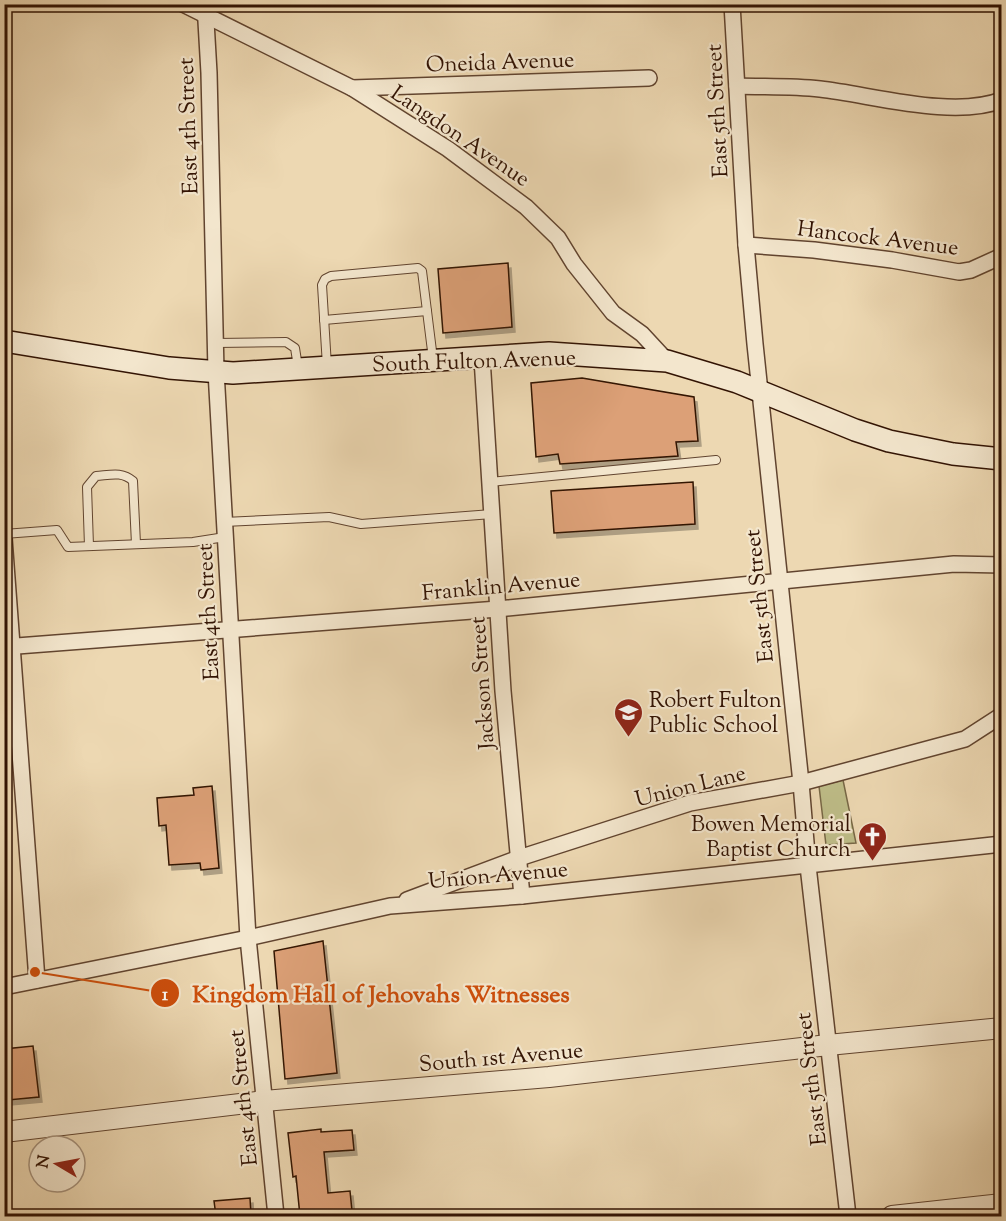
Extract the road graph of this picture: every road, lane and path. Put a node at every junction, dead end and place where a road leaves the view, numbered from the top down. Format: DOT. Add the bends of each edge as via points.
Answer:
graph roads {
  1 [pos="183,4"];
  2 [pos="732,4"];
  3 [pos="205,9"];
  4 [pos="649,78"];
  5 [pos="737,86"];
  6 [pos="352,88"];
  7 [pos="1002,100"];
  8 [pos="746,245"];
  9 [pos="1002,256"];
  10 [pos="428,311"];
  11 [pos="324,320"];
  12 [pos="4,341"];
  13 [pos="216,343"];
  14 [pos="482,358"];
  15 [pos="434,361"];
  16 [pos="667,361"];
  17 [pos="327,367"];
  18 [pos="298,369"];
  19 [pos="216,371"];
  20 [pos="760,392"];
  21 [pos="1002,459"];
  22 [pos="716,460"];
  23 [pos="490,482"];
  24 [pos="492,514"];
  25 [pos="225,530"];
  26 [pos="4,536"];
  27 [pos="136,544"];
  28 [pos="89,546"];
  29 [pos="1002,565"];
  30 [pos="779,581"];
  31 [pos="498,609"];
  32 [pos="230,630"];
  33 [pos="9,646"];
  34 [pos="1002,715"];
  35 [pos="801,783"];
  36 [pos="1002,844"];
  37 [pos="519,858"];
  38 [pos="808,866"];
  39 [pos="522,896"];
  40 [pos="390,906"];
  41 [pos="248,938"];
  42 [pos="38,980"];
  43 [pos="4,987"];
  44 [pos="1002,1028"];
  45 [pos="828,1045"];
  46 [pos="264,1101"];
  47 [pos="4,1132"];
  48 [pos="1002,1204"];
  49 [pos="276,1216"];
  50 [pos="848,1216"];
  51 [pos="892,1216"];
  1 -- 3 [label="street, Langdon Avenue"];
  2 -- 5 [label="street, East 5th Street"];
  3 -- 6 [label="street, Langdon Avenue"];
  3 -- 13 [label="street, East 4th Street"];
  4 -- 6 [label="street, Oneida Avenue"];
  5 -- 7 [label="street" via="818,89 960,108"];
  5 -- 8 [label="street, East 5th Street"];
  6 -- 16 [label="street, Langdon Avenue" via="448,149 543,221 613,313 642,334"];
  8 -- 9 [label="street, Hancock Avenue" via="814,250 959,272"];
  8 -- 20 [label="street, East 5th Street"];
  10 -- 11 [label="lane"];
  10 -- 11 [label="lane" via="423,271 418,268 325,279"];
  10 -- 15 [label="lane"];
  11 -- 17 [label="lane"];
  12 -- 19 [label="main road, South Fulton Avenue" via="169,368"];
  13 -- 18 [label="lane" via="286,342 294,348"];
  13 -- 19 [label="street, East 4th Street"];
  14 -- 15 [label="main road, South Fulton Avenue"];
  14 -- 16 [label="main road, South Fulton Avenue" via="549,353"];
  14 -- 23 [label="street, Jackson Street"];
  15 -- 17 [label="main road, South Fulton Avenue"];
  16 -- 20 [label="main road, South Fulton Avenue"];
  17 -- 18 [label="main road, South Fulton Avenue"];
  18 -- 19 [label="main road, South Fulton Avenue"];
  19 -- 25 [label="street, East 4th Street"];
  20 -- 21 [label="main road, South Fulton Avenue" via="889,441"];
  20 -- 30 [label="street, East 5th Street"];
  22 -- 23 [label="lane"];
  23 -- 24 [label="street, Jackson Street"];
  24 -- 25 [label="lane" via="361,524 329,517"];
  24 -- 31 [label="street, Jackson Street"];
  25 -- 27 [label="lane" via="193,542"];
  25 -- 32 [label="street, East 4th Street"];
  26 -- 28 [label="lane" via="57,530 68,547"];
  26 -- 33 [label="street"];
  27 -- 28 [label="lane"];
  27 -- 28 [label="lane" via="133,481 120,474 96,477 87,487"];
  29 -- 30 [label="street, Franklin Avenue" via="954,564"];
  30 -- 31 [label="street, Franklin Avenue"];
  30 -- 35 [label="street, East 5th Street"];
  31 -- 32 [label="street, Franklin Avenue"];
  31 -- 37 [label="street, Jackson Street"];
  32 -- 33 [label="street, Franklin Avenue"];
  32 -- 41 [label="street, East 4th Street"];
  33 -- 42 [label="street"];
  34 -- 35 [label="street, Union Lane" via="966,739"];
  35 -- 37 [label="street, Union Lane" via="690,803"];
  35 -- 38 [label="street, East 5th Street"];
  36 -- 38 [label="street, Union Avenue"];
  37 -- 39 [label="street, Jackson Street"];
  37 -- 40 [label="street, Union Lane"];
  38 -- 39 [label="street, Union Avenue"];
  38 -- 45 [label="street, East 5th Street"];
  39 -- 40 [label="street, Union Avenue"];
  40 -- 41 [label="street, Union Avenue"];
  41 -- 42 [label="street, Union Avenue"];
  41 -- 46 [label="street, East 4th Street"];
  42 -- 43 [label="street, Union Avenue"];
  44 -- 45 [label="street, South 1st Avenue"];
  45 -- 46 [label="street, South 1st Avenue" via="549,1077"];
  45 -- 50 [label="street, East 5th Street"];
  46 -- 47 [label="street, South 1st Avenue"];
  46 -- 49 [label="street, East 4th Street"];
  48 -- 51 [label="street"];
}
